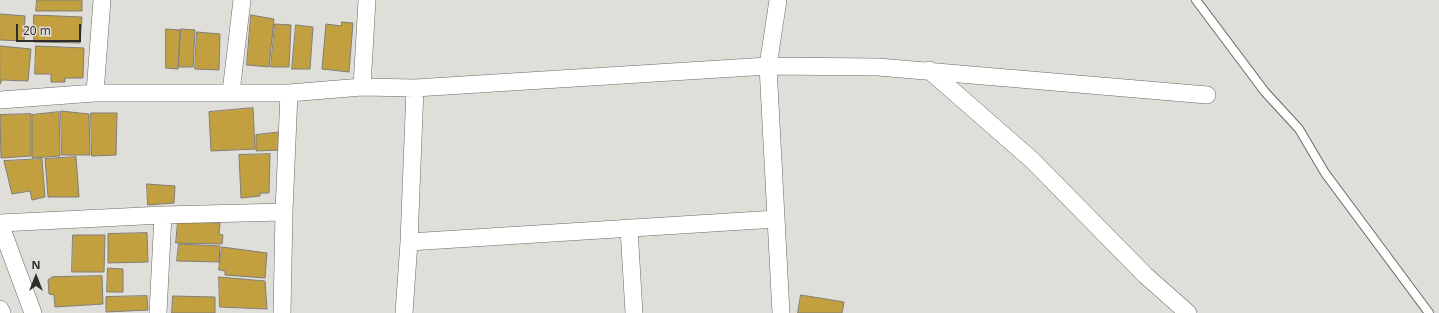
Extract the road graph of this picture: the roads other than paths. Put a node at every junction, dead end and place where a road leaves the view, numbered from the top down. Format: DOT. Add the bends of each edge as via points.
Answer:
graph roads {
  1 [pos="102,0"];
  2 [pos="242,0"];
  3 [pos="367,0"];
  4 [pos="778,0"];
  5 [pos="1196,0"];
  6 [pos="768,66"];
  7 [pos="929,70"];
  8 [pos="362,87"];
  9 [pos="415,88"];
  10 [pos="231,92"];
  11 [pos="95,93"];
  12 [pos="289,93"];
  13 [pos="1207,95"];
  14 [pos="0,100"];
  15 [pos="284,212"];
  16 [pos="162,215"];
  17 [pos="776,219"];
  18 [pos="0,224"];
  19 [pos="629,228"];
  20 [pos="409,242"];
  21 [pos="0,309"];
  22 [pos="2,313"];
  23 [pos="33,313"];
  24 [pos="158,313"];
  25 [pos="282,313"];
  26 [pos="404,313"];
  27 [pos="634,313"];
  28 [pos="781,313"];
  29 [pos="1188,313"];
  30 [pos="1429,313"];
  1 -- 11 [label="street"];
  2 -- 10 [label="street"];
  3 -- 8 [label="street"];
  4 -- 6 [label="street"];
  5 -- 30 [label="lane" via="1265,92 1299,129 1325,173"];
  6 -- 7 [label="street" via="878,66"];
  6 -- 9 [label="street"];
  6 -- 17 [label="street"];
  7 -- 13 [label="street"];
  7 -- 29 [label="street" via="1032,160 1145,275"];
  8 -- 9 [label="street"];
  8 -- 12 [label="street"];
  9 -- 20 [label="street"];
  10 -- 11 [label="street"];
  10 -- 12 [label="street"];
  11 -- 14 [label="street"];
  12 -- 15 [label="street"];
  15 -- 16 [label="street"];
  15 -- 25 [label="street"];
  16 -- 18 [label="street"];
  16 -- 24 [label="street"];
  17 -- 19 [label="street"];
  17 -- 28 [label="street"];
  18 -- 23 [label="street"];
  19 -- 20 [label="street"];
  19 -- 27 [label="street"];
  20 -- 26 [label="street"];
  21 -- 22 [label="street"];
}
